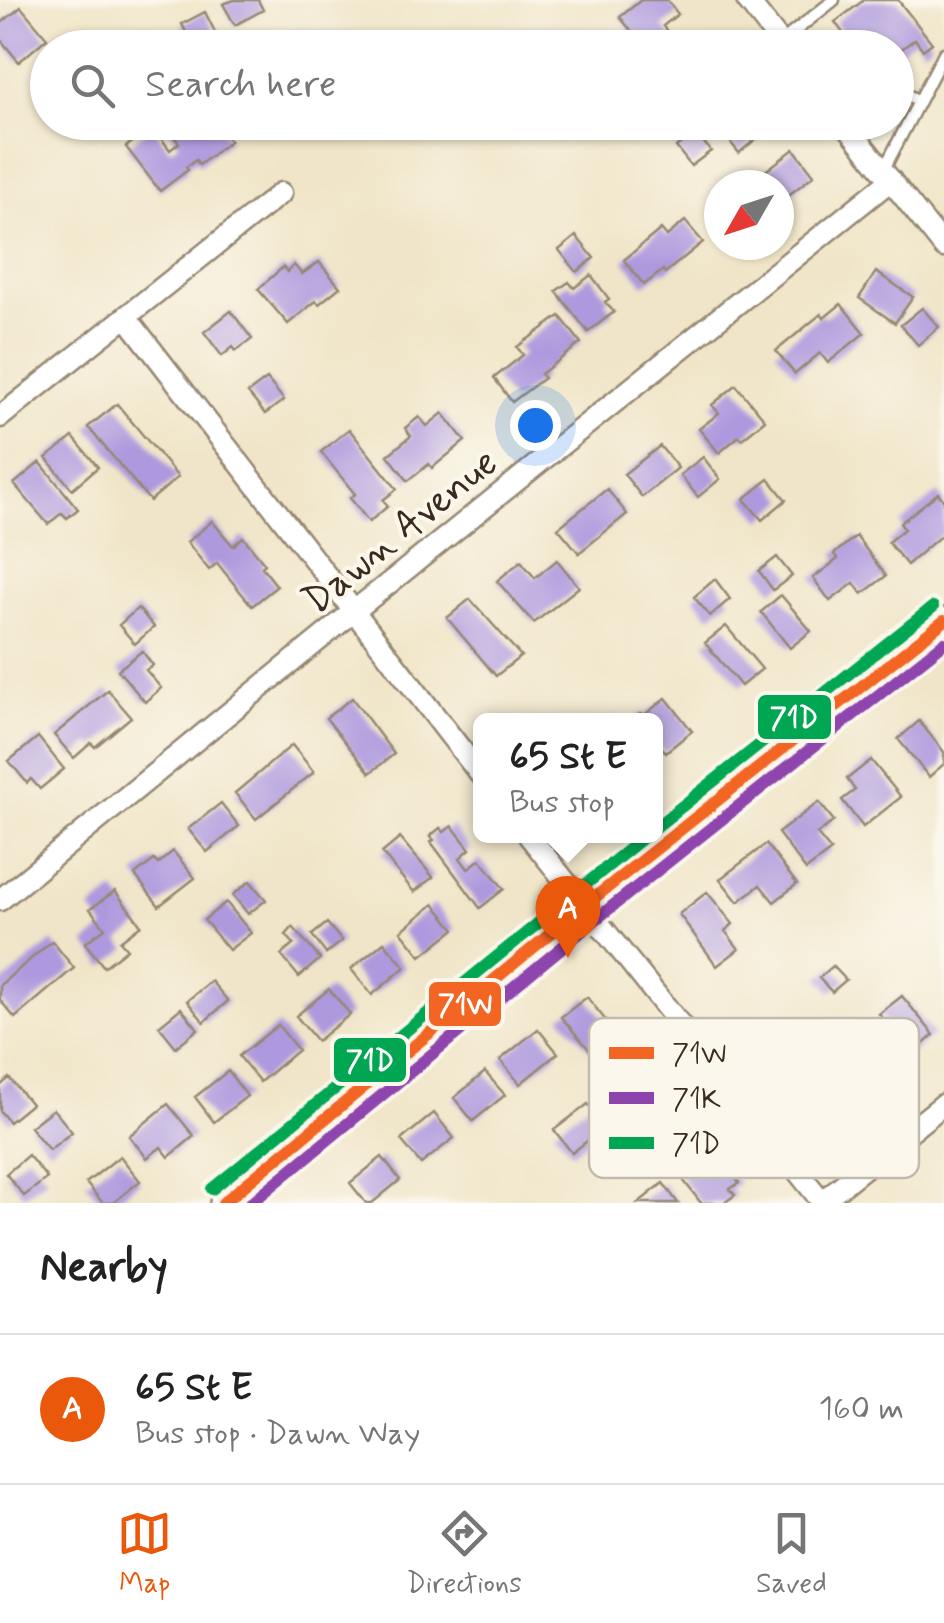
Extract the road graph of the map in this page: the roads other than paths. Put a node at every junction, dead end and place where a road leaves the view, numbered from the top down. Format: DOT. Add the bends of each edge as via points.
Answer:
graph roads {
  1 [pos="747,0"];
  2 [pos="834,0"];
  3 [pos="771,30"];
  4 [pos="800,30"];
  5 [pos="944,53"];
  6 [pos="914,98"];
  7 [pos="919,100"];
  8 [pos="914,112"];
  9 [pos="859,140"];
  10 [pos="902,140"];
  11 [pos="887,175"];
  12 [pos="282,193"];
  13 [pos="944,247"];
  14 [pos="127,318"];
  15 [pos="0,417"];
  16 [pos="352,612"];
  17 [pos="944,621"];
  18 [pos="473,765"];
  19 [pos="534,843"];
  20 [pos="0,900"];
  21 [pos="584,906"];
  22 [pos="674,1018"];
  23 [pos="944,1104"];
  24 [pos="919,1124"];
  25 [pos="802,1178"];
  26 [pos="851,1178"];
  27 [pos="821,1202"];
  28 [pos="223,1203"];
  1 -- 3 [label="street"];
  2 -- 4 [label="lane"];
  5 -- 7 [label="lane"];
  6 -- 7 [label="lane"];
  7 -- 8 [label="lane"];
  9 -- 11 [label="street"];
  10 -- 11 [label="lane"];
  11 -- 13 [label="street"];
  11 -- 16 [label="street, Dawn Avenue"];
  12 -- 14 [label="street"];
  14 -- 15 [label="street"];
  14 -- 16 [label="street"];
  16 -- 18 [label="street"];
  16 -- 20 [label="street, Dawn Avenue"];
  17 -- 21 [label="street"];
  19 -- 21 [label="street"];
  21 -- 22 [label="street"];
  21 -- 28 [label="street"];
  23 -- 24 [label="street"];
  25 -- 27 [label="street"];
  26 -- 27 [label="street"];
}
